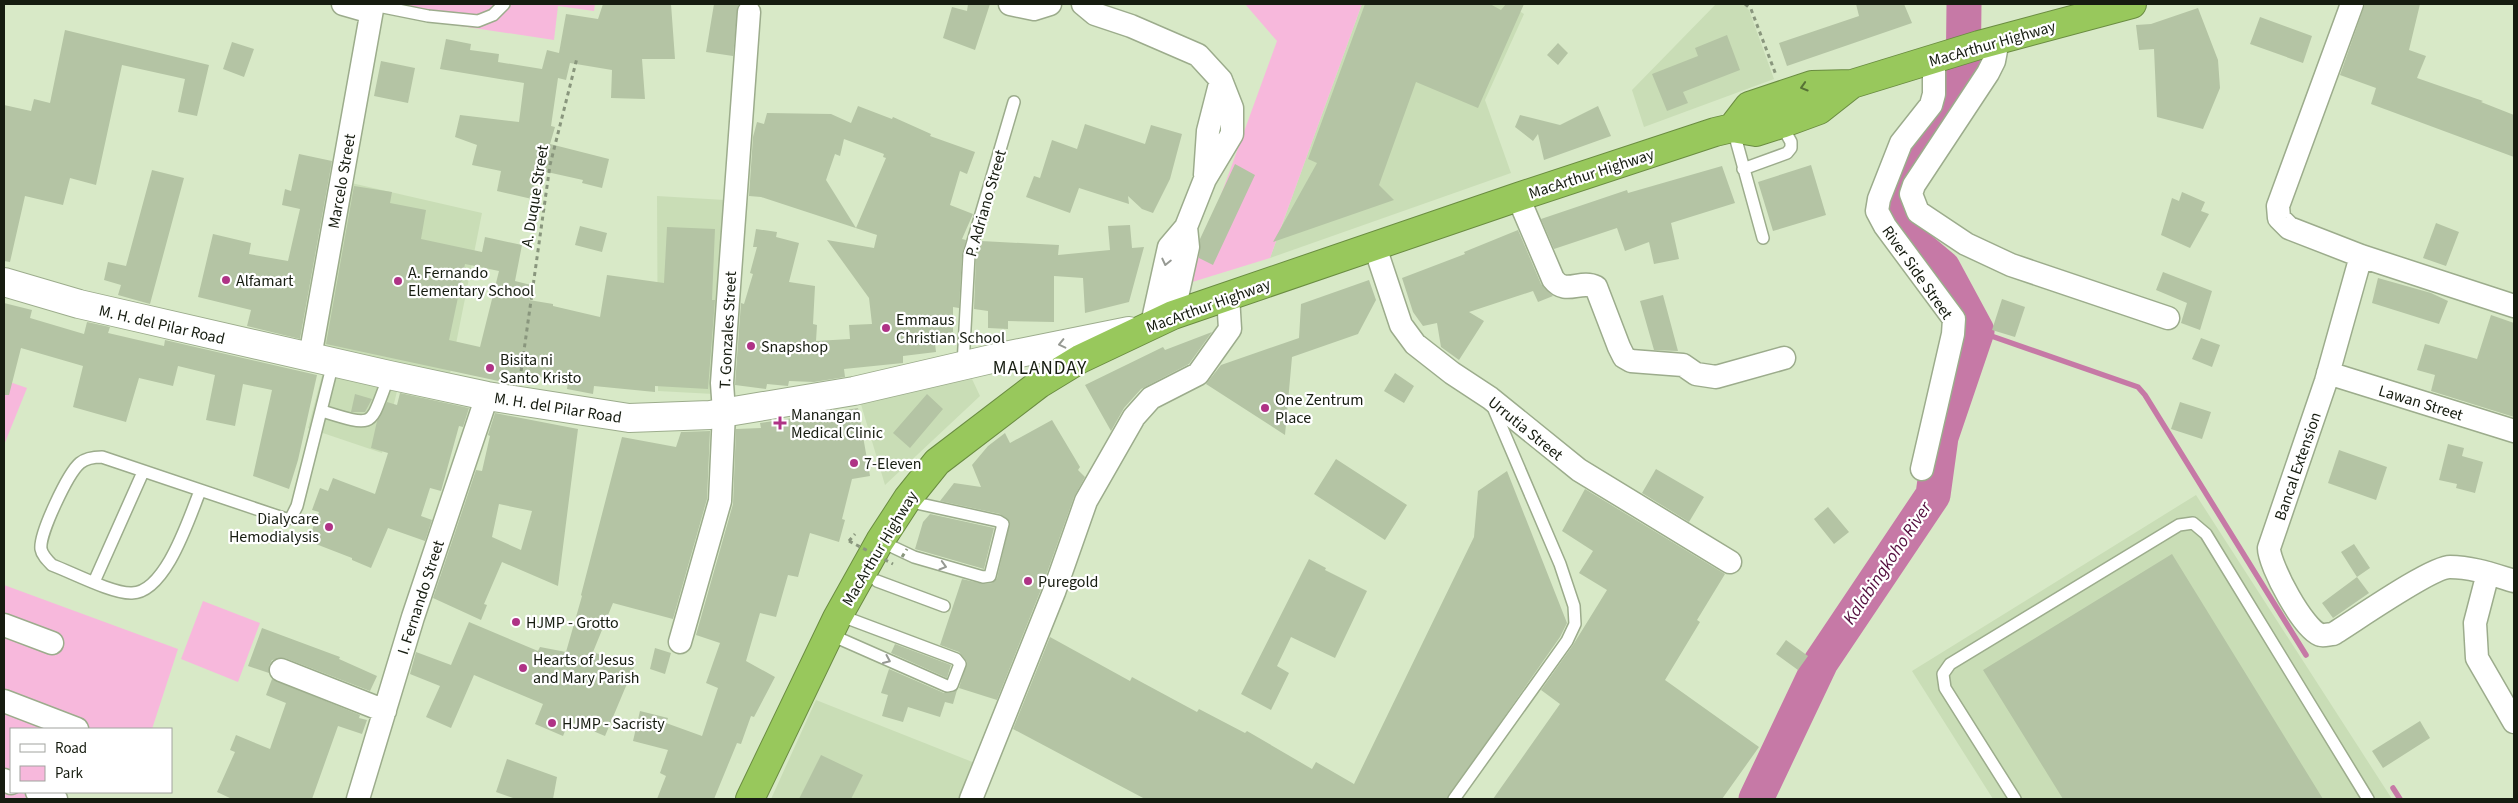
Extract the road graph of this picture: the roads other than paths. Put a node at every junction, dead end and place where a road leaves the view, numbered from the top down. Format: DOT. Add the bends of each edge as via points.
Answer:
graph roads {
  1 [pos="343,4"];
  2 [pos="423,4"];
  3 [pos="504,4"];
  4 [pos="1010,4"];
  5 [pos="1050,4"];
  6 [pos="1084,4"];
  7 [pos="2132,4"];
  8 [pos="2352,4"];
  9 [pos="373,7"];
  10 [pos="749,12"];
  11 [pos="428,16"];
  12 [pos="1989,43"];
  13 [pos="1942,56"];
  14 [pos="1852,84"];
  15 [pos="1014,102"];
  16 [pos="1781,124"];
  17 [pos="1732,128"];
  18 [pos="1743,169"];
  19 [pos="1518,197"];
  20 [pos="1763,238"];
  21 [pos="1375,247"];
  22 [pos="2361,256"];
  23 [pos="4,282"];
  24 [pos="1228,296"];
  25 [pos="2514,306"];
  26 [pos="2168,318"];
  27 [pos="1156,322"];
  28 [pos="1000,357"];
  29 [pos="1784,358"];
  30 [pos="321,360"];
  31 [pos="963,365"];
  32 [pos="389,375"];
  33 [pos="2327,377"];
  34 [pos="1039,384"];
  35 [pos="487,396"];
  36 [pos="1490,398"];
  37 [pos="322,411"];
  38 [pos="724,412"];
  39 [pos="2514,431"];
  40 [pos="2514,439"];
  41 [pos="1922,469"];
  42 [pos="143,472"];
  43 [pos="200,491"];
  44 [pos="908,498"];
  45 [pos="880,541"];
  46 [pos="1730,562"];
  47 [pos="2488,573"];
  48 [pos="877,581"];
  49 [pos="2514,581"];
  50 [pos="94,582"];
  51 [pos="944,606"];
  52 [pos="834,624"];
  53 [pos="4,625"];
  54 [pos="52,642"];
  55 [pos="680,642"];
  56 [pos="281,670"];
  57 [pos="4,701"];
  58 [pos="385,711"];
  59 [pos="2514,722"];
  60 [pos="74,728"];
  61 [pos="358,799"];
  62 [pos="750,799"];
  63 [pos="971,799"];
  64 [pos="1454,799"];
  65 [pos="2015,799"];
  66 [pos="2368,799"];
  1 -- 9 [label="street"];
  2 -- 11 [label="lane"];
  3 -- 11 [label="lane" via="493,15 478,21"];
  4 -- 5 [label="street" via="1034,9"];
  6 -- 27 [label="street" via="1095,14 1198,55 1221,80 1208,131 1205,179 1186,226 1188,247"];
  7 -- 12 [label="highway, MacArthur Highway"];
  8 -- 22 [label="street" via="2278,206 2279,218 2289,228"];
  9 -- 11 [label="lane"];
  9 -- 30 [label="street, Marcelo Street"];
  10 -- 38 [label="street, T. Gonzales Street" via="722,383"];
  12 -- 13 [label="highway, MacArthur Highway"];
  12 -- 26 [label="street" via="1994,61 1914,185 1911,194 1918,212 1966,244 2011,265"];
  13 -- 14 [label="highway, MacArthur Highway"];
  13 -- 41 [label="street, River Side Street" via="1932,105 1901,143 1877,210 1885,226 1954,319"];
  14 -- 16 [label="highway, MacArthur Highway" via="1819,110"];
  14 -- 17 [label="highway, MacArthur Highway, one-way" via="1812,85 1748,106"];
  15 -- 31 [label="lane, P. Adriano Street" via="969,254"];
  16 -- 17 [label="highway, MacArthur Highway" via="1756,132"];
  16 -- 18 [label="lane" via="1791,148 1786,153"];
  17 -- 18 [label="lane"];
  17 -- 19 [label="highway, MacArthur Highway"];
  18 -- 20 [label="lane"];
  19 -- 21 [label="highway, MacArthur Highway"];
  19 -- 29 [label="street" via="1553,279 1558,286 1566,288 1596,286 1619,347 1631,361 1683,365 1696,374 1716,377"];
  21 -- 24 [label="highway, MacArthur Highway"];
  21 -- 36 [label="street, Urrutia Street" via="1401,325 1415,344"];
  22 -- 25 [label="street"];
  22 -- 33 [label="street, Bancal Extension"];
  23 -- 30 [label="main road, M. H. del Pilar Road" via="79,304"];
  24 -- 27 [label="highway, MacArthur Highway"];
  24 -- 63 [label="street" via="1230,329 1220,344 1196,377 1152,398 1134,417 1086,501 1054,592"];
  27 -- 28 [label="main road, M. H. del Pilar Road, one-way"];
  27 -- 34 [label="highway, MacArthur Highway" via="1080,359"];
  28 -- 31 [label="main road, M. H. del Pilar Road"];
  28 -- 34 [label="main road" via="1020,366"];
  30 -- 32 [label="main road, M. H. del Pilar Road"];
  30 -- 37 [label="lane"];
  31 -- 38 [label="main road, M. H. del Pilar Road" via="870,388"];
  32 -- 35 [label="main road, M. H. del Pilar Road"];
  32 -- 37 [label="lane" via="368,421 359,423"];
  33 -- 39 [label="street, Lawan Street"];
  33 -- 40 [label="lane"];
  33 -- 47 [label="street, Bancal Extension" via="2269,548 2272,566 2307,625 2320,635 2333,634 2420,580 2448,567"];
  34 -- 44 [label="highway, MacArthur Highway" via="937,462"];
  35 -- 38 [label="main road, M. H. del Pilar Road" via="629,418"];
  35 -- 58 [label="street, I. Fernando Street"];
  36 -- 46 [label="street, Urrutia Street" via="1579,470"];
  36 -- 64 [label="lane" via="1560,564 1574,606 1575,624 1567,641"];
  37 -- 43 [label="lane" via="291,518"];
  38 -- 55 [label="street, T. Gonzales Street" via="720,501"];
  42 -- 43 [label="lane"];
  42 -- 50 [label="lane"];
  42 -- 50 [label="lane" via="102,457 91,458 79,464 64,488 41,548 52,565"];
  43 -- 50 [label="lane" via="170,560 154,582 144,590 132,593"];
  44 -- 45 [label="highway, MacArthur Highway"];
  45 -- 44 [label="lane, one-way" via="939,565 983,578 990,576 1003,524 916,503"];
  45 -- 52 [label="highway, MacArthur Highway"];
  47 -- 49 [label="street, Bancal Extension"];
  47 -- 59 [label="street" via="2474,622 2477,658"];
  48 -- 51 [label="lane"];
  52 -- 52 [label="lane, one-way" via="947,686 952,685 960,664 956,659"];
  52 -- 62 [label="highway, MacArthur Highway"];
  53 -- 54 [label="street"];
  56 -- 58 [label="street"];
  57 -- 60 [label="street"];
  58 -- 61 [label="street, I. Fernando Street"];
  65 -- 66 [label="lane" via="1946,688 1943,674 1950,664 2179,525 2193,523 2206,534"];
}
